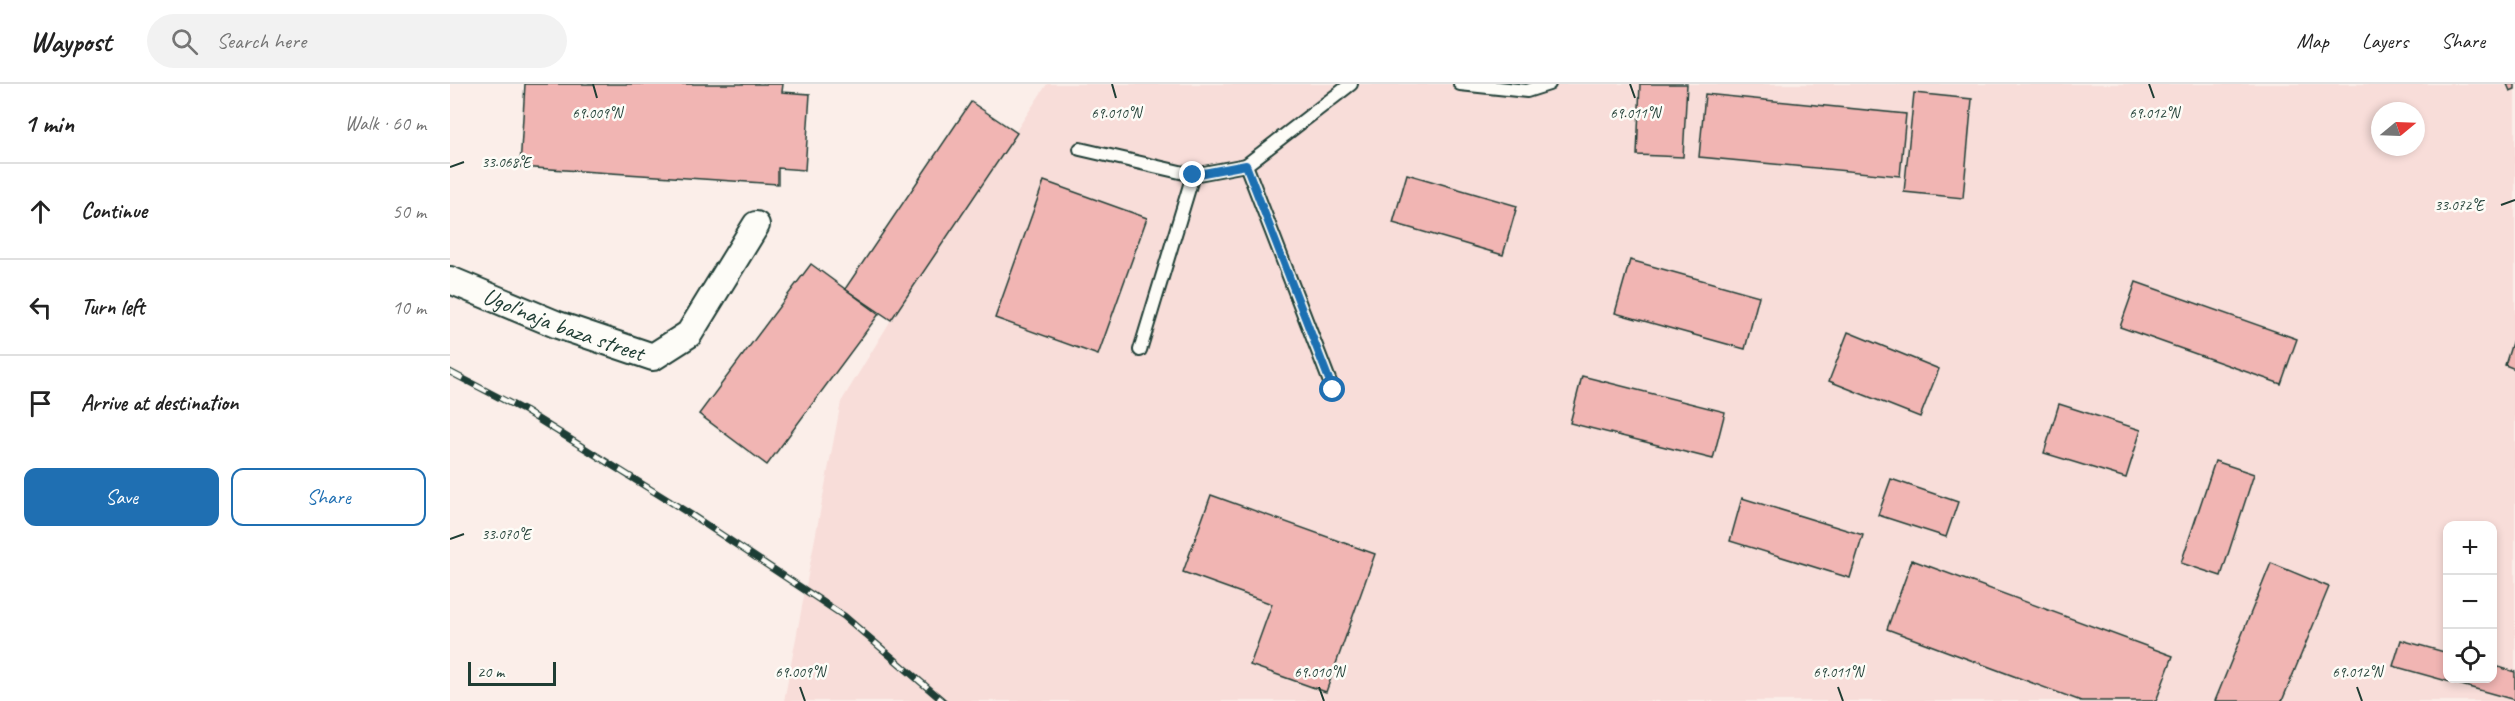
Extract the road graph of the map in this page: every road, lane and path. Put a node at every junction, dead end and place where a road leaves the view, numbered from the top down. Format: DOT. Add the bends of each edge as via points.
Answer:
graph roads {
  1 [pos="1351,84"];
  2 [pos="1460,84"];
  3 [pos="1549,84"];
  4 [pos="1080,149"];
  5 [pos="1246,165"];
  6 [pos="1193,175"];
  7 [pos="756,225"];
  8 [pos="450,280"];
  9 [pos="1140,350"];
  10 [pos="1333,390"];
  1 -- 5 [label="lane"];
  2 -- 3 [label="lane" via="1527,91"];
  4 -- 6 [label="lane"];
  5 -- 6 [label="lane"];
  5 -- 10 [label="lane"];
  6 -- 9 [label="lane"];
  7 -- 8 [label="street, Ugol'naja baza street" via="689,334 653,357 558,325"];
}
